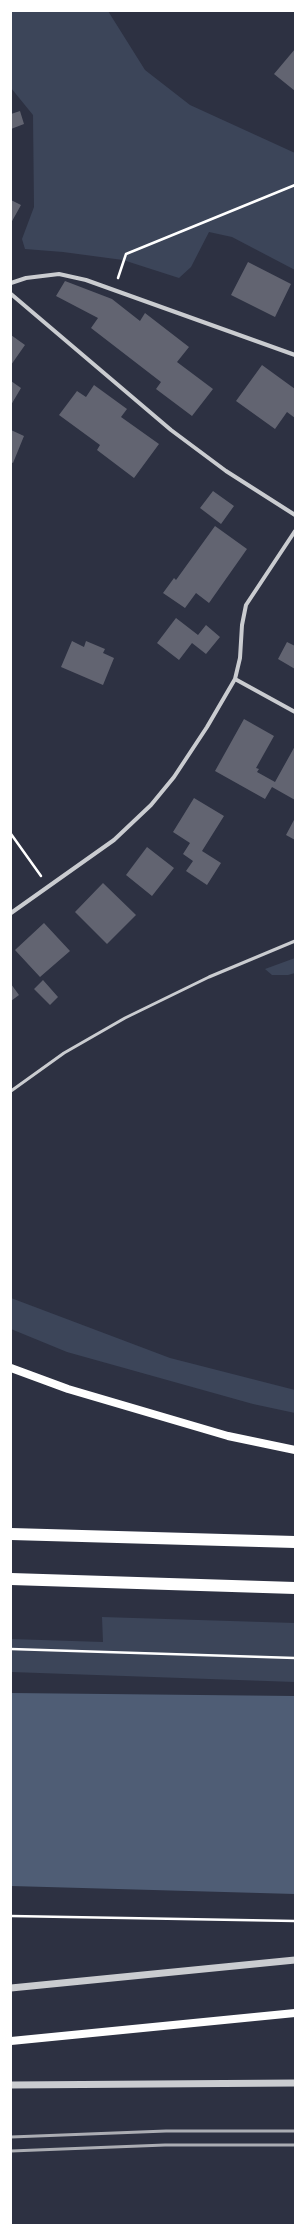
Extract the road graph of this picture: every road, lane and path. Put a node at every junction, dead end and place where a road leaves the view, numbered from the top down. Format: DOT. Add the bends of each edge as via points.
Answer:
graph roads {
  1 [pos="295,185"];
  2 [pos="11,283"];
  3 [pos="114,290"];
  4 [pos="11,294"];
  5 [pos="295,356"];
  6 [pos="295,515"];
  7 [pos="295,531"];
  8 [pos="236,679"];
  9 [pos="295,712"];
  10 [pos="11,834"];
  11 [pos="48,886"];
  12 [pos="11,913"];
  13 [pos="295,941"];
  14 [pos="11,1091"];
  15 [pos="11,1368"];
  16 [pos="295,1450"];
  17 [pos="11,1534"];
  18 [pos="295,1542"];
  19 [pos="11,1579"];
  20 [pos="295,1588"];
  21 [pos="11,1649"];
  22 [pos="295,1658"];
  23 [pos="11,1916"];
  24 [pos="295,1921"];
  25 [pos="295,1960"];
  26 [pos="11,1988"];
  27 [pos="295,2013"];
  28 [pos="11,2041"];
  29 [pos="295,2083"];
  30 [pos="11,2085"];
  1 -- 3 [label="path" via="126,254"];
  2 -- 3 [label="street" via="26,278 59,274"];
  3 -- 5 [label="street"];
  4 -- 6 [label="street" via="171,430 226,471"];
  7 -- 8 [label="street" via="246,605"];
  8 -- 9 [label="street"];
  8 -- 11 [label="street" via="174,778 151,806 114,840"];
  10 -- 11 [label="path"];
  11 -- 12 [label="street"];
  13 -- 14 [label="lane" via="209,977 125,1018 64,1053"];
  15 -- 16 [label="main road" via="68,1388 228,1436"];
  17 -- 18 [label="highway"];
  19 -- 20 [label="highway"];
  21 -- 22 [label="path"];
  23 -- 24 [label="path"];
  25 -- 26 [label="street"];
  27 -- 28 [label="main road"];
  29 -- 30 [label="street"];
}
